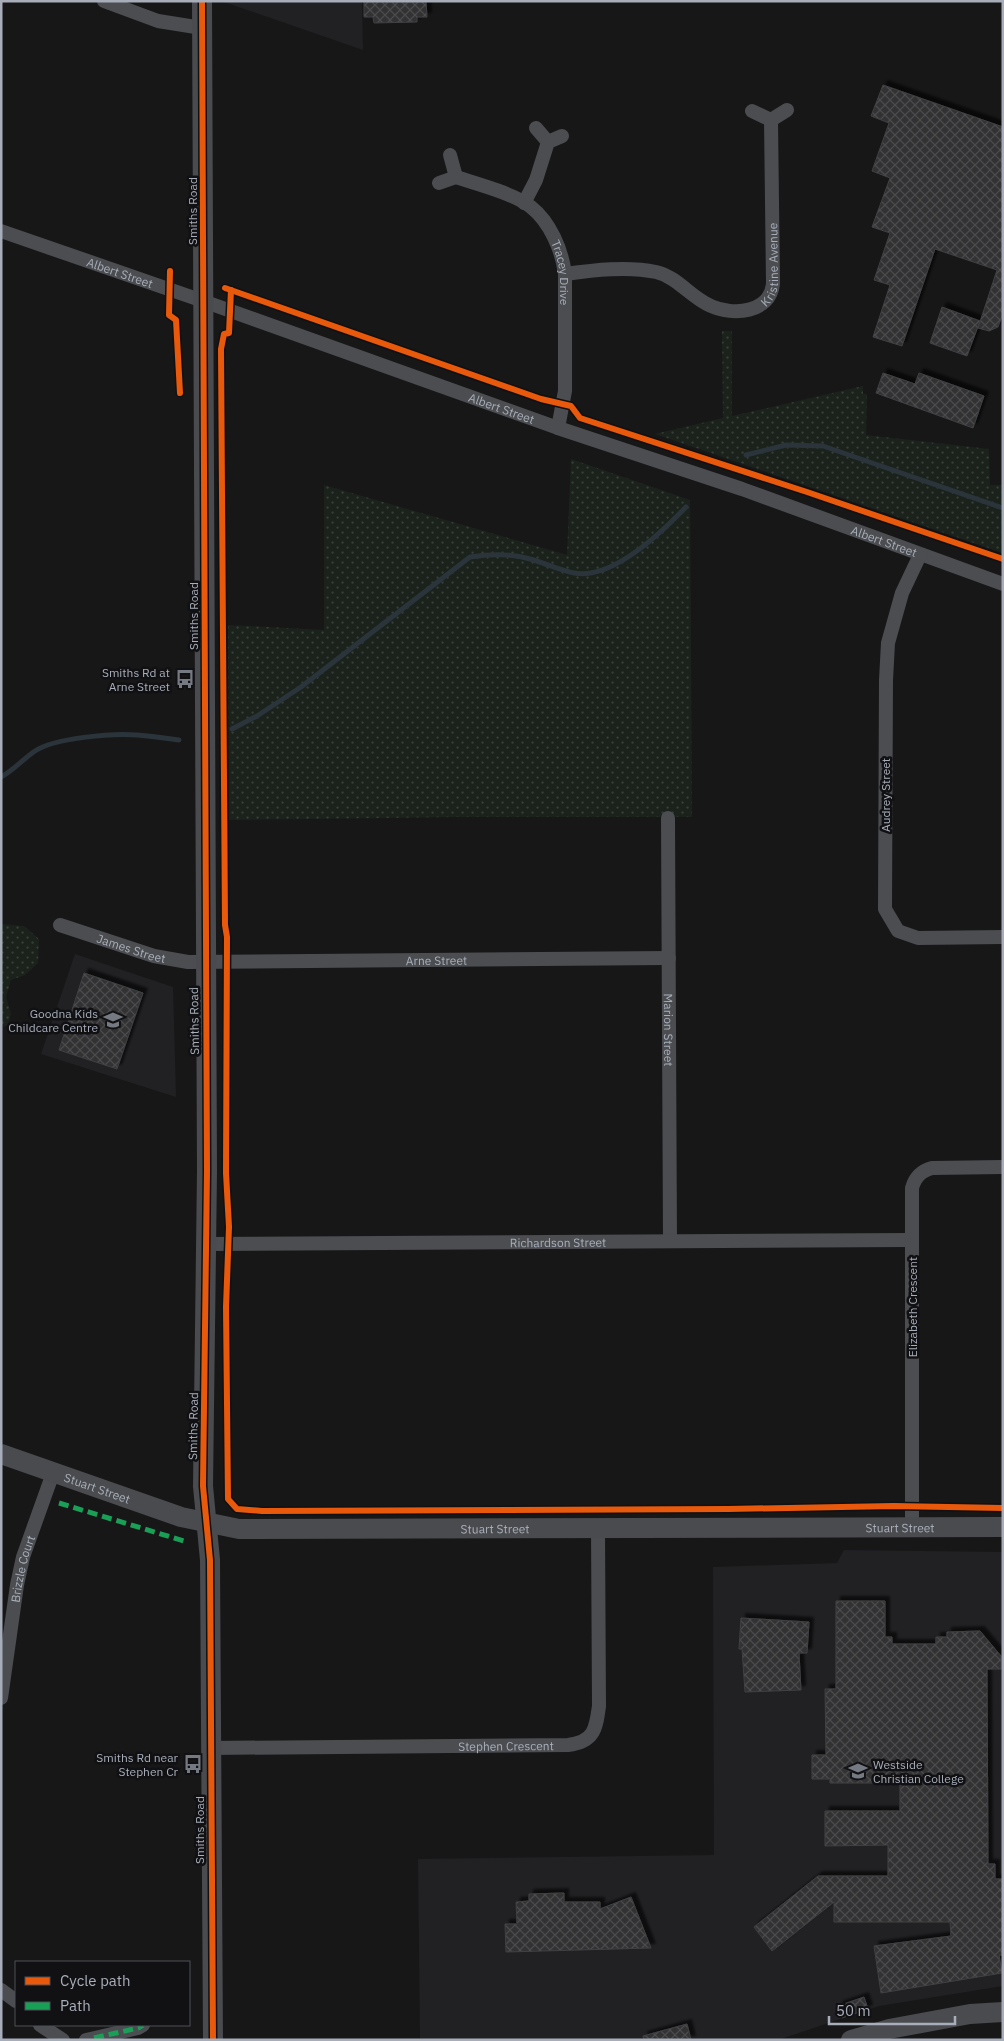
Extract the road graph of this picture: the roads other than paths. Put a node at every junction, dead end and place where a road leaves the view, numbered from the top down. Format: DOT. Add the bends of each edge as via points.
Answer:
graph roads {
  1 [pos="104,1"];
  2 [pos="202,1"];
  3 [pos="202,28"];
  4 [pos="787,110"];
  5 [pos="752,111"];
  6 [pos="771,120"];
  7 [pos="536,128"];
  8 [pos="562,136"];
  9 [pos="548,142"];
  10 [pos="450,155"];
  11 [pos="456,177"];
  12 [pos="439,183"];
  13 [pos="524,203"];
  14 [pos="1,231"];
  15 [pos="565,274"];
  16 [pos="203,300"];
  17 [pos="558,428"];
  18 [pos="920,555"];
  19 [pos="1003,584"];
  20 [pos="668,818"];
  21 [pos="60,925"];
  22 [pos="1003,937"];
  23 [pos="669,958"];
  24 [pos="205,962"];
  25 [pos="1003,1167"];
  26 [pos="911,1240"];
  27 [pos="670,1241"];
  28 [pos="206,1244"];
  29 [pos="1,1454"];
  30 [pos="53,1473"];
  31 [pos="206,1523"];
  32 [pos="1003,1527"];
  33 [pos="598,1528"];
  34 [pos="912,1528"];
  35 [pos="1,1698"];
  36 [pos="210,1748"];
  37 [pos="1,1990"];
  38 [pos="15,2000"];
  39 [pos="1003,2012"];
  40 [pos="42,2026"];
  41 [pos="141,2026"];
  42 [pos="90,2039"];
  43 [pos="63,2040"];
  44 [pos="213,2040"];
  45 [pos="851,2040"];
  1 -- 3 [label="street" via="158,21"];
  2 -- 3 [label="street, Smiths Road"];
  3 -- 16 [label="street, Smiths Road"];
  4 -- 6 [label="street"];
  5 -- 6 [label="street"];
  6 -- 15 [label="street, Kristine Avenue" via="773,284 763,305 747,310 711,306 657,272"];
  7 -- 9 [label="street"];
  8 -- 9 [label="street"];
  9 -- 13 [label="street" via="536,180"];
  10 -- 11 [label="street"];
  11 -- 12 [label="street"];
  11 -- 13 [label="street, Tracey Drive"];
  13 -- 15 [label="street, Tracey Drive" via="542,219 556,242"];
  14 -- 16 [label="street, Albert Street"];
  15 -- 17 [label="street, Tracey Drive" via="565,392"];
  16 -- 17 [label="street, Albert Street"];
  16 -- 24 [label="street, Smiths Road"];
  17 -- 18 [label="street, Albert Street" via="742,489"];
  18 -- 19 [label="street, Albert Street"];
  18 -- 22 [label="street, Audrey Street" via="902,593 888,643 885,909 898,931 918,938"];
  20 -- 23 [label="street, Marion Street"];
  21 -- 24 [label="street, James Street" via="164,958"];
  23 -- 24 [label="street, Arne Street"];
  23 -- 27 [label="street, Marion Street"];
  24 -- 28 [label="street, Smiths Road"];
  25 -- 26 [label="street, Elizabeth Crescent" via="924,1170 912,1188"];
  26 -- 27 [label="street, Richardson Street"];
  26 -- 34 [label="street, Elizabeth Crescent"];
  27 -- 28 [label="street, Richardson Street"];
  28 -- 31 [label="street, Smiths Road" via="203,1486"];
  29 -- 30 [label="street, Stuart Street"];
  30 -- 31 [label="street, Stuart Street" via="181,1518"];
  30 -- 35 [label="street, Brizzle Court" via="17,1585"];
  31 -- 33 [label="street, Stuart Street" via="239,1529"];
  31 -- 36 [label="street, Smiths Road" via="210,1560"];
  32 -- 34 [label="street, Stuart Street"];
  33 -- 34 [label="street, Stuart Street"];
  33 -- 36 [label="street, Stephen Crescent" via="599,1706 595,1730 583,1741 568,1746"];
  36 -- 44 [label="street, Smiths Road"];
  37 -- 38 [label="street"];
  39 -- 45 [label="street" via="961,2016"];
  40 -- 43 [label="street"];
  41 -- 42 [label="street"];
}
